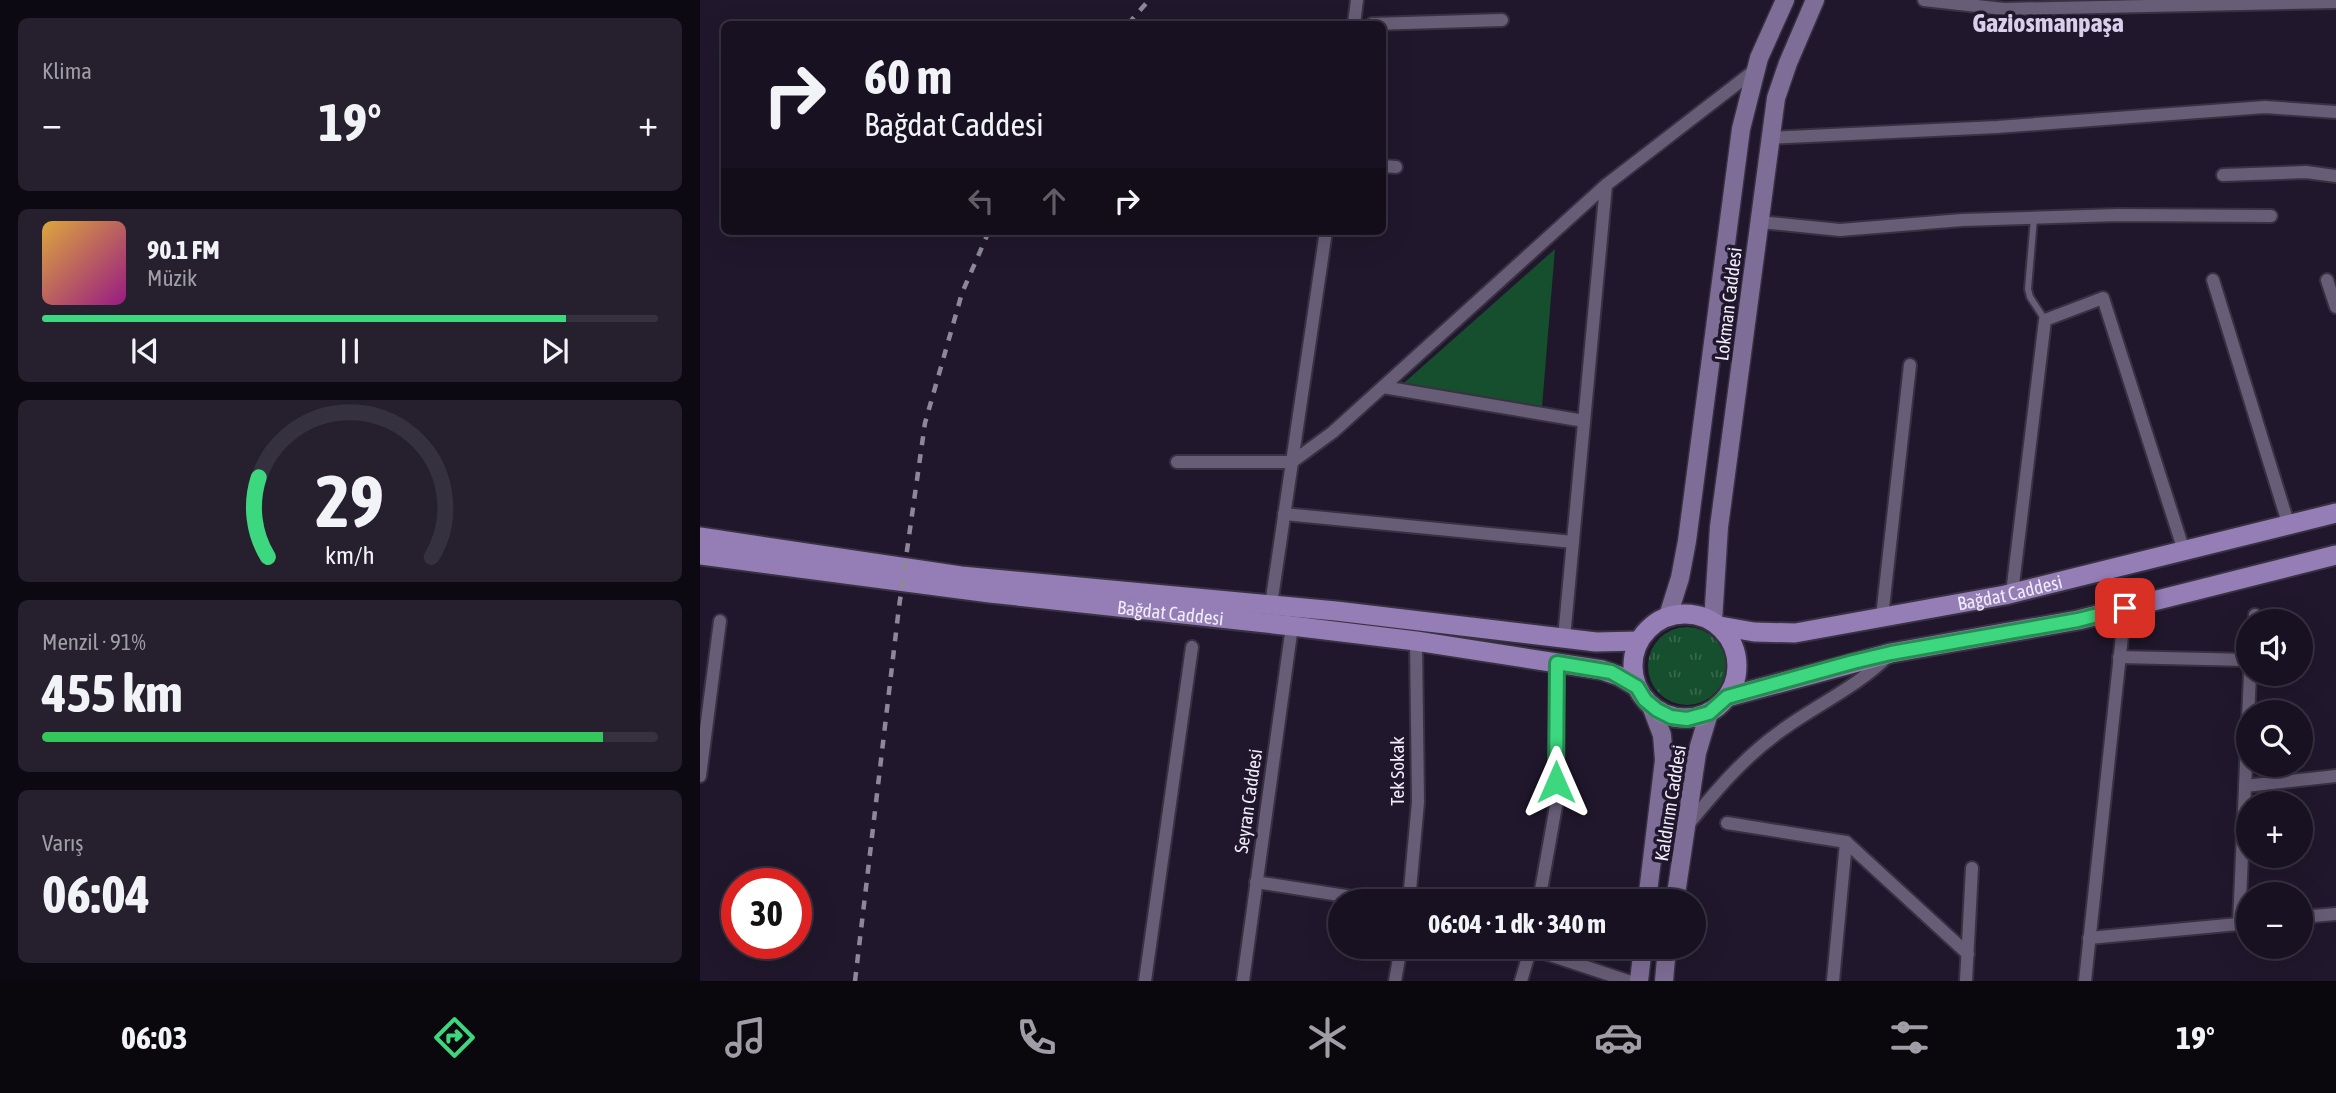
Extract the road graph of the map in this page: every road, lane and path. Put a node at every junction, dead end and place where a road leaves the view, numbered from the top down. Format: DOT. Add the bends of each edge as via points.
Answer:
graph roads {
  1 [pos="1357,0"];
  2 [pos="1784,0"];
  3 [pos="1815,0"];
  4 [pos="1924,0"];
  5 [pos="2336,2"];
  6 [pos="1502,20"];
  7 [pos="1354,21"];
  8 [pos="1386,24"];
  9 [pos="1755,70"];
  10 [pos="2336,112"];
  11 [pos="1770,138"];
  12 [pos="2223,175"];
  13 [pos="2336,176"];
  14 [pos="1606,185"];
  15 [pos="2271,216"];
  16 [pos="2034,218"];
  17 [pos="1760,222"];
  18 [pos="1325,235"];
  19 [pos="2213,280"];
  20 [pos="2327,280"];
  21 [pos="2336,307"];
  22 [pos="2045,320"];
  23 [pos="1910,365"];
  24 [pos="1383,387"];
  25 [pos="1584,421"];
  26 [pos="1177,462"];
  27 [pos="1292,462"];
  28 [pos="2336,513"];
  29 [pos="1284,514"];
  30 [pos="2289,526"];
  31 [pos="700,537"];
  32 [pos="1573,542"];
  33 [pos="2184,551"];
  34 [pos="700,555"];
  35 [pos="2336,555"];
  36 [pos="2012,593"];
  37 [pos="1271,605"];
  38 [pos="2125,608"];
  39 [pos="1668,616"];
  40 [pos="1881,617"];
  41 [pos="720,621"];
  42 [pos="1716,624"];
  43 [pos="1292,626"];
  44 [pos="1564,638"];
  45 [pos="1416,641"];
  46 [pos="1639,641"];
  47 [pos="1192,648"];
  48 [pos="1891,653"];
  49 [pos="2119,657"];
  50 [pos="2236,660"];
  51 [pos="1557,663"];
  52 [pos="2249,686"];
  53 [pos="1637,687"];
  54 [pos="1727,697"];
  55 [pos="1651,706"];
  56 [pos="1709,713"];
  57 [pos="700,776"];
  58 [pos="2336,776"];
  59 [pos="2245,786"];
  60 [pos="1727,823"];
  61 [pos="1687,826"];
  62 [pos="1846,842"];
  63 [pos="1972,868"];
  64 [pos="1256,882"];
  65 [pos="2244,882"];
  66 [pos="1410,889"];
  67 [pos="1541,889"];
  68 [pos="1648,889"];
  69 [pos="1677,889"];
  70 [pos="1328,893"];
  71 [pos="2336,914"];
  72 [pos="2313,916"];
  73 [pos="2236,924"];
  74 [pos="2089,939"];
  75 [pos="1968,954"];
  76 [pos="1399,959"];
  77 [pos="1526,959"];
  78 [pos="1564,959"];
  79 [pos="1642,959"];
  80 [pos="1666,959"];
  81 [pos="1145,981"];
  82 [pos="1243,981"];
  83 [pos="1395,981"];
  84 [pos="1521,981"];
  85 [pos="1628,981"];
  86 [pos="1639,981"];
  87 [pos="1664,981"];
  88 [pos="1833,981"];
  89 [pos="1966,981"];
  90 [pos="2085,981"];
  1 -- 7 [label="street"];
  2 -- 9 [label="street, Lokman Caddesi"];
  3 -- 11 [label="street, Lokman Caddesi" via="1776,97"];
  4 -- 5 [label="street" via="2004,9"];
  6 -- 8 [label="street"];
  9 -- 14 [label="street"];
  9 -- 39 [label="street, Lokman Caddesi" via="1741,129 1685,550"];
  10 -- 11 [label="street" via="2265,107"];
  11 -- 17 [label="street, Lokman Caddesi"];
  12 -- 13 [label="street" via="2305,172"];
  14 -- 24 [label="street"];
  14 -- 25 [label="street"];
  15 -- 16 [label="street"];
  16 -- 17 [label="street" via="1839,230"];
  16 -- 22 [label="lane" via="2028,289"];
  17 -- 42 [label="street, Lokman Caddesi" via="1719,527"];
  18 -- 27 [label="street"];
  19 -- 30 [label="street"];
  20 -- 21 [label="street"];
  22 -- 33 [label="street" via="2103,298"];
  22 -- 36 [label="street"];
  23 -- 40 [label="street"];
  24 -- 25 [label="street"];
  24 -- 27 [label="street" via="1334,432"];
  25 -- 32 [label="street"];
  26 -- 27 [label="street"];
  27 -- 29 [label="street"];
  28 -- 30 [label="main road, Bağdat Caddesi"];
  29 -- 32 [label="street"];
  29 -- 37 [label="street"];
  30 -- 33 [label="main road, Bağdat Caddesi"];
  31 -- 37 [label="main road, Bağdat Caddesi" via="961,576"];
  32 -- 44 [label="street"];
  33 -- 36 [label="main road, Bağdat Caddesi"];
  34 -- 43 [label="main road, Bağdat Caddesi"];
  35 -- 38 [label="main road, Bağdat Caddesi"];
  36 -- 40 [label="main road, Bağdat Caddesi"];
  37 -- 44 [label="main road, Bağdat Caddesi"];
  38 -- 48 [label="main road, Bağdat Caddesi"];
  38 -- 49 [label="street"];
  39 -- 42 [label="main road" via="1691,614"];
  39 -- 46 [label="main road" via="1654,623"];
  40 -- 42 [label="main road, Bağdat Caddesi" via="1795,633 1754,632"];
  41 -- 57 [label="street"];
  42 -- 54 [label="main road" via="1733,645 1737,660 1735,683"];
  43 -- 45 [label="main road, Bağdat Caddesi"];
  43 -- 64 [label="street, Seyran Caddesi"];
  44 -- 46 [label="main road, Bağdat Caddesi"];
  45 -- 51 [label="main road, Bağdat Caddesi"];
  45 -- 66 [label="street, Tek Sokak" via="1418,802"];
  46 -- 53 [label="main road" via="1633,664"];
  47 -- 81 [label="street"];
  48 -- 54 [label="main road, Bağdat Caddesi"];
  48 -- 61 [label="street" via="1873,671 1762,746"];
  49 -- 50 [label="street"];
  49 -- 74 [label="street"];
  51 -- 53 [label="main road, Bağdat Caddesi" via="1611,672"];
  51 -- 67 [label="street" via="1556,806"];
  52 -- 59 [label="street"];
  53 -- 55 [label="main road"];
  54 -- 56 [label="main road"];
  55 -- 56 [label="main road" via="1679,718"];
  55 -- 68 [label="street, Kaldırım Caddesi" via="1662,735 1664,760"];
  56 -- 61 [label="street, Kaldırım Caddesi"];
  58 -- 59 [label="street"];
  59 -- 65 [label="street"];
  60 -- 62 [label="street"];
  61 -- 69 [label="street, Kaldırım Caddesi"];
  62 -- 75 [label="street"];
  62 -- 88 [label="street"];
  63 -- 75 [label="street"];
  64 -- 70 [label="street"];
  64 -- 82 [label="street, Seyran Caddesi"];
  71 -- 72 [label="street"];
  73 -- 74 [label="street"];
  74 -- 90 [label="street"];
  75 -- 89 [label="street"];
  76 -- 83 [label="street"];
  77 -- 84 [label="street"];
  78 -- 85 [label="street"];
  79 -- 86 [label="street"];
  80 -- 87 [label="street"];
}
